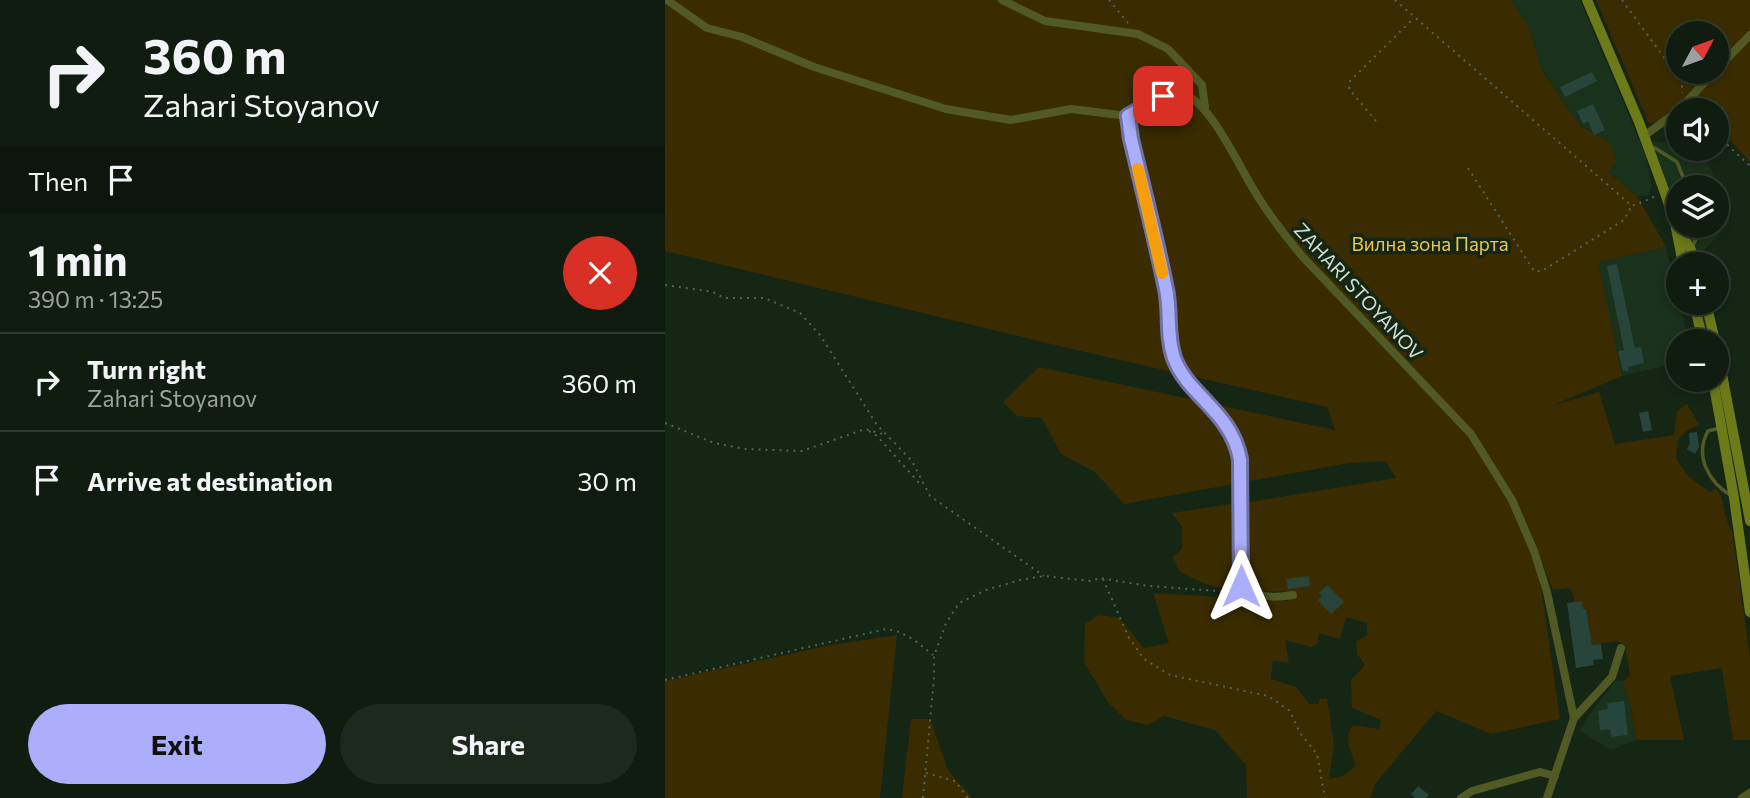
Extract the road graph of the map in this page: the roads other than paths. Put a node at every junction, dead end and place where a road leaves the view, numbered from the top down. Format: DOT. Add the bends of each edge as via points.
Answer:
graph roads {
  1 [pos="667,0"];
  2 [pos="1002,0"];
  3 [pos="1587,0"];
  4 [pos="1750,34"];
  5 [pos="1729,56"];
  6 [pos="1703,84"];
  7 [pos="1691,98"];
  8 [pos="1205,110"];
  9 [pos="1128,116"];
  10 [pos="1666,120"];
  11 [pos="1644,136"];
  12 [pos="1649,149"];
  13 [pos="1682,175"];
  14 [pos="1666,196"];
  15 [pos="1684,238"];
  16 [pos="1696,238"];
  17 [pos="1691,250"];
  18 [pos="1715,392"];
  19 [pos="1723,392"];
  20 [pos="1722,428"];
  21 [pos="1740,497"];
  22 [pos="1750,521"];
  23 [pos="1293,595"];
  24 [pos="1750,612"];
  25 [pos="1621,648"];
  26 [pos="1574,718"];
  27 [pos="1555,776"];
  28 [pos="1750,793"];
  29 [pos="1461,798"];
  30 [pos="1547,798"];
  31 [pos="1742,798"];
  1 -- 9 [label="street" via="706,28 946,110 1011,120 1071,109"];
  2 -- 8 [label="street" via="1045,21 1138,34 1168,48 1202,85"];
  3 -- 11 [label="main road"];
  4 -- 5 [label="street"];
  6 -- 7 [label="street"];
  8 -- 9 [label="street, ZAHARI STOYANOV" via="1185,95 1163,96"];
  8 -- 26 [label="street, ZAHARI STOYANOV" via="1296,249 1471,433 1490,462 1534,551"];
  9 -- 23 [label="street" via="1167,292 1175,360 1237,443 1241,586 1261,596"];
  10 -- 11 [label="street"];
  11 -- 12 [label="main road"];
  12 -- 13 [label="lane" via="1677,162"];
  12 -- 14 [label="main road"];
  15 -- 17 [label="main road"];
  16 -- 17 [label="lane"];
  18 -- 20 [label="main road"];
  19 -- 21 [label="main road"];
  20 -- 21 [label="main road"];
  20 -- 21 [label="lane" via="1708,431 1703,440 1707,475 1723,491"];
  21 -- 22 [label="main road"];
  21 -- 24 [label="main road"];
  25 -- 26 [label="street" via="1612,677"];
  26 -- 27 [label="street"];
  27 -- 29 [label="street" via="1540,772"];
  27 -- 30 [label="street"];
  28 -- 31 [label="street"];
}
